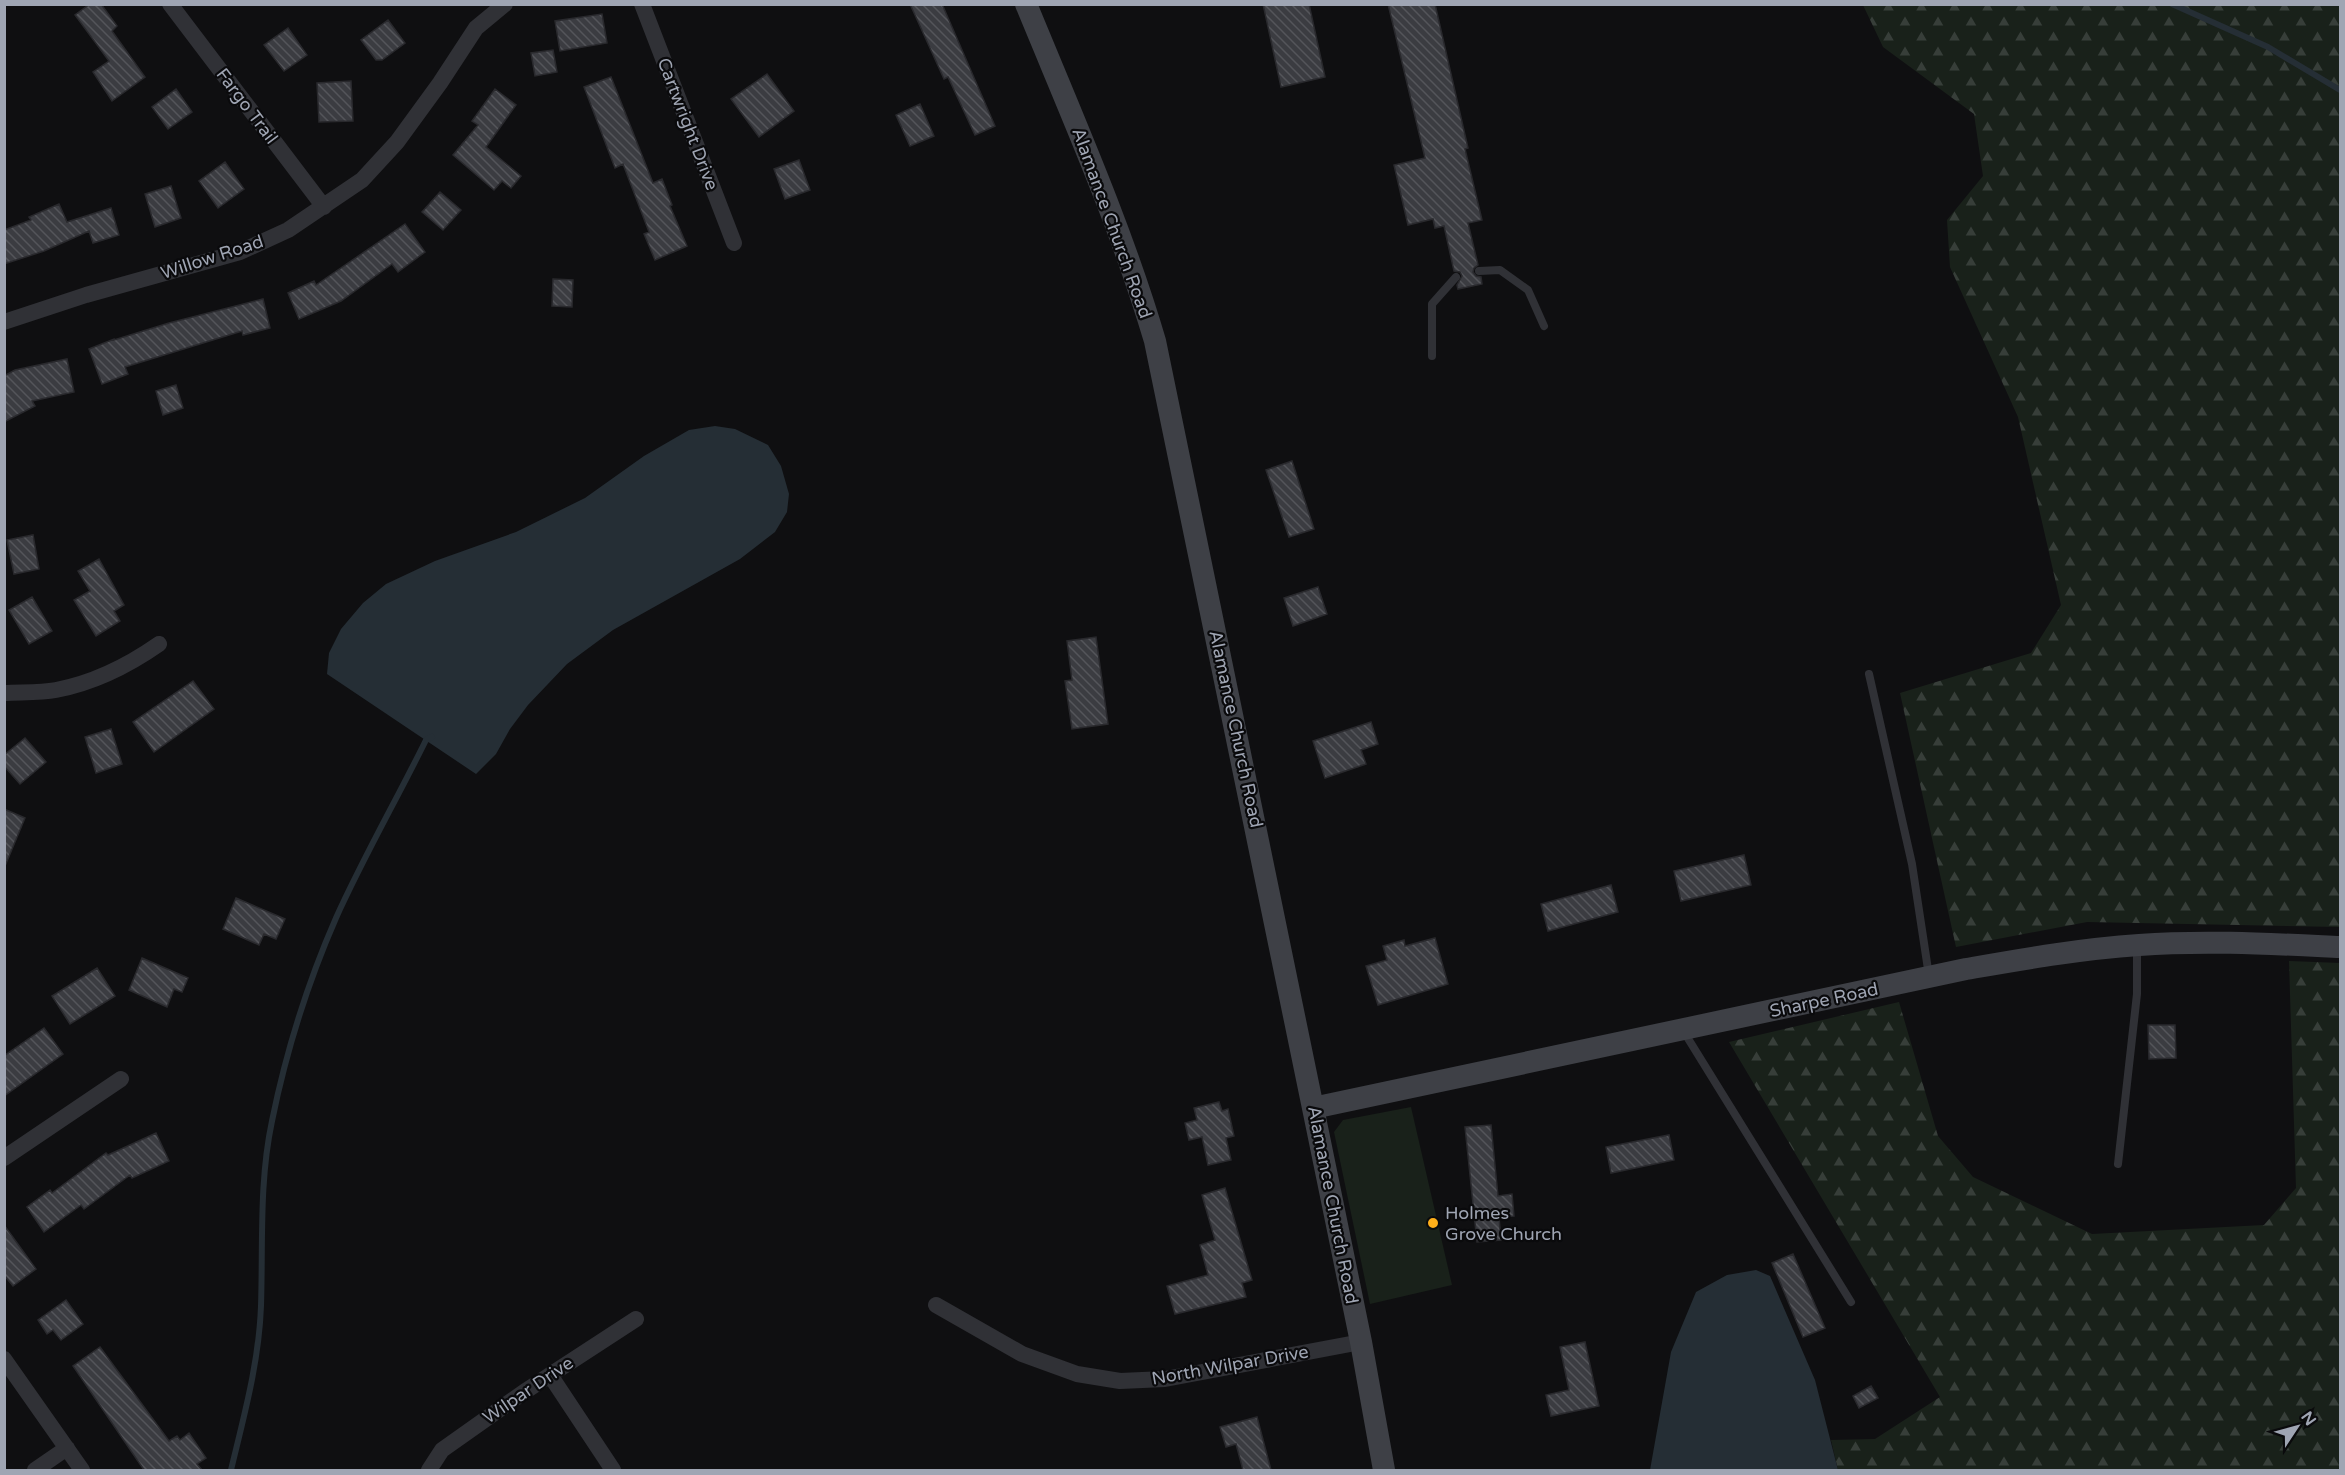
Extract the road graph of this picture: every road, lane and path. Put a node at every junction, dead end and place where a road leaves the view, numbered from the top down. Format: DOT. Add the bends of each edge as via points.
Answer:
graph roads {
  1 [pos="171,4"];
  2 [pos="505,4"];
  3 [pos="642,4"];
  4 [pos="1026,4"];
  5 [pos="324,207"];
  6 [pos="734,243"];
  7 [pos="1479,271"];
  8 [pos="1456,277"];
  9 [pos="4,322"];
  10 [pos="1544,326"];
  11 [pos="1432,356"];
  12 [pos="159,644"];
  13 [pos="1869,674"];
  14 [pos="4,693"];
  15 [pos="2138,945"];
  16 [pos="2340,946"];
  17 [pos="1929,977"];
  18 [pos="1682,1029"];
  19 [pos="121,1079"];
  20 [pos="1313,1108"];
  21 [pos="4,1158"];
  22 [pos="2118,1164"];
  23 [pos="1851,1302"];
  24 [pos="936,1305"];
  25 [pos="636,1319"];
  26 [pos="1361,1342"];
  27 [pos="4,1359"];
  28 [pos="550,1375"];
  29 [pos="67,1448"];
  30 [pos="35,1470"];
  31 [pos="82,1470"];
  32 [pos="429,1470"];
  33 [pos="613,1470"];
  34 [pos="1384,1470"];
  1 -- 5 [label="street, Fargo Trail"];
  2 -- 5 [label="street, Willow Road" via="476,28 383,157 362,180"];
  3 -- 6 [label="street, Cartwright Drive"];
  4 -- 20 [label="main road, Alamance Church Road" via="1111,210 1155,341"];
  5 -- 9 [label="street, Willow Road" via="288,230 240,252"];
  7 -- 10 [label="lane" via="1500,270 1528,290"];
  8 -- 11 [label="lane" via="1432,304"];
  12 -- 14 [label="street" via="136,660 87,681 56,690"];
  13 -- 17 [label="lane" via="1912,864"];
  15 -- 16 [label="main road, Sharpe Road"];
  15 -- 17 [label="main road, Sharpe Road" via="2073,951"];
  15 -- 22 [label="lane" via="2137,994"];
  17 -- 18 [label="main road, Sharpe Road"];
  18 -- 20 [label="main road, Sharpe Road"];
  18 -- 23 [label="lane"];
  19 -- 21 [label="street"];
  20 -- 26 [label="main road, Alamance Church Road"];
  24 -- 26 [label="street, North Wilpar Drive" via="1022,1354 1077,1374 1120,1381 1165,1379"];
  25 -- 28 [label="street, Wilpar Drive"];
  26 -- 34 [label="main road, Alamance Church Road"];
  27 -- 29 [label="street"];
  28 -- 32 [label="street, Wilpar Drive" via="442,1450"];
  28 -- 33 [label="street"];
  29 -- 30 [label="street"];
  29 -- 31 [label="street"];
}
